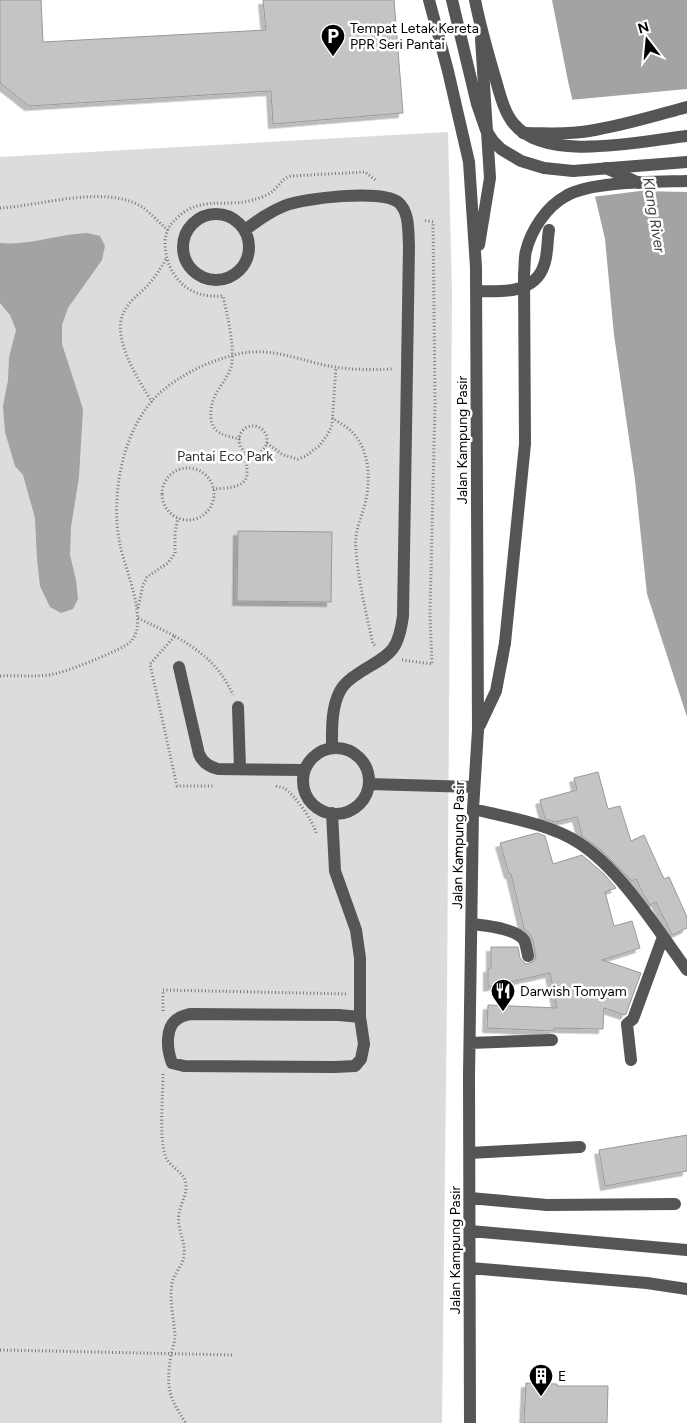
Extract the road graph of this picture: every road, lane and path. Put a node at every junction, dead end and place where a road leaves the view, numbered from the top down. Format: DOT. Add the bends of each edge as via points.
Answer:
graph roads {
  1 [pos="429,0"];
  2 [pos="452,0"];
  3 [pos="478,0"];
  4 [pos="687,108"];
  5 [pos="523,133"];
  6 [pos="687,136"];
  7 [pos="687,162"];
  8 [pos="606,168"];
  9 [pos="687,180"];
  10 [pos="382,183"];
  11 [pos="639,183"];
  12 [pos="0,208"];
  13 [pos="419,213"];
  14 [pos="168,230"];
  15 [pos="245,230"];
  16 [pos="549,230"];
  17 [pos="167,258"];
  18 [pos="476,267"];
  19 [pos="476,291"];
  20 [pos="232,356"];
  21 [pos="336,367"];
  22 [pos="407,368"];
  23 [pos="152,402"];
  24 [pos="332,418"];
  25 [pos="240,439"];
  26 [pos="267,443"];
  27 [pos="246,452"];
  28 [pos="213,489"];
  29 [pos="178,518"];
  30 [pos="137,608"];
  31 [pos="138,618"];
  32 [pos="175,636"];
  33 [pos="385,657"];
  34 [pos="179,667"];
  35 [pos="0,676"];
  36 [pos="238,707"];
  37 [pos="478,730"];
  38 [pos="332,748"];
  39 [pos="240,769"];
  40 [pos="304,770"];
  41 [pos="369,784"];
  42 [pos="215,786"];
  43 [pos="274,786"];
  44 [pos="474,787"];
  45 [pos="473,809"];
  46 [pos="332,813"];
  47 [pos="318,841"];
  48 [pos="472,924"];
  49 [pos="663,937"];
  50 [pos="528,956"];
  51 [pos="687,970"];
  52 [pos="352,994"];
  53 [pos="360,1017"];
  54 [pos="163,1019"];
  55 [pos="552,1040"];
  56 [pos="470,1043"];
  57 [pos="631,1060"];
  58 [pos="163,1067"];
  59 [pos="580,1147"];
  60 [pos="470,1153"];
  61 [pos="470,1198"];
  62 [pos="675,1204"];
  63 [pos="470,1230"];
  64 [pos="687,1250"];
  65 [pos="470,1268"];
  66 [pos="687,1289"];
  67 [pos="0,1350"];
  68 [pos="171,1354"];
  69 [pos="234,1355"];
  70 [pos="186,1423"];
  71 [pos="470,1423"];
  1 -- 18 [label="street" via="469,162"];
  2 -- 8 [label="street, bridge" via="477,104 493,141 521,161 544,168 573,171"];
  3 -- 5 [label="street, bridge" via="480,23 503,103 513,123"];
  3 -- 18 [label="street" via="490,178"];
  4 -- 5 [label="street" via="588,132"];
  5 -- 6 [label="street, bridge" via="559,146 587,148"];
  7 -- 8 [label="street, bridge"];
  8 -- 11 [label="street, bridge"];
  9 -- 11 [label="street, bridge"];
  10 -- 14 [label="path" via="366,172 291,176 273,191 253,200 196,205 182,213"];
  11 -- 37 [label="street, bridge" via="594,187 566,196 543,216 526,251 525,444 505,643 496,692"];
  12 -- 14 [label="path" via="110,197 142,207"];
  13 -- 33 [label="path" via="421,219 433,222 432,664"];
  14 -- 17 [label="path"];
  15 -- 15 [label="street" via="249,253 238,273 216,281 195,274 187,265 183,255 184,240 190,226 199,219 219,214 238,222"];
  15 -- 22 [label="street" via="268,213 302,200 367,195 398,202 405,211 408,231"];
  16 -- 19 [label="street" via="544,266 533,283 506,292"];
  17 -- 20 [label="path" via="170,270 195,293 223,296"];
  17 -- 23 [label="path" via="148,285 125,308 121,318 120,334 129,360"];
  18 -- 19 [label="street, Jalan Kampung Pasir"];
  19 -- 37 [label="street, Jalan Kampung Pasir"];
  20 -- 21 [label="path" via="271,351"];
  20 -- 23 [label="path" via="189,371 160,392"];
  20 -- 25 [label="path" via="233,363 213,398 210,411 215,431"];
  21 -- 22 [label="path" via="354,370"];
  21 -- 24 [label="path"];
  22 -- 33 [label="street" via="403,616 400,636"];
  23 -- 30 [label="path" via="130,439 121,464 118,486 116,515 120,544"];
  24 -- 26 [label="path" via="328,434 306,456 290,458"];
  24 -- 33 [label="path" via="352,431 362,447 368,467 368,488 357,526 355,547 373,644"];
  25 -- 26 [label="path" via="244,431 256,427 266,434"];
  25 -- 27 [label="path"];
  26 -- 27 [label="path" via="259,453"];
  27 -- 28 [label="path" via="248,472 242,484"];
  28 -- 29 [label="path" via="213,502 203,515 187,520"];
  28 -- 29 [label="path" via="202,472 185,468 177,470 164,482 162,499 171,514"];
  29 -- 30 [label="path" via="175,553 147,578"];
  30 -- 31 [label="path"];
  31 -- 32 [label="path"];
  31 -- 35 [label="path" via="132,640 74,669 47,675"];
  32 -- 36 [label="path" via="198,650 219,670"];
  32 -- 42 [label="path" via="150,664 177,786"];
  33 -- 38 [label="street" via="348,680 339,692 333,714"];
  34 -- 39 [label="street" via="202,760 212,768"];
  36 -- 39 [label="street"];
  37 -- 44 [label="street, Jalan Kampung Pasir"];
  38 -- 40 [label="street" via="317,753"];
  38 -- 41 [label="street" via="347,749 356,754 369,773"];
  39 -- 40 [label="street"];
  40 -- 46 [label="street" via="304,791 309,800 316,807"];
  41 -- 44 [label="street"];
  41 -- 46 [label="street" via="359,805 349,811"];
  43 -- 47 [label="path" via="284,788 293,798 314,827"];
  44 -- 45 [label="street, Jalan Kampung Pasir"];
  45 -- 48 [label="street, Jalan Kampung Pasir"];
  45 -- 49 [label="street" via="520,820 578,842 612,871"];
  46 -- 53 [label="street" via="335,870 356,930 360,958"];
  48 -- 50 [label="street" via="499,928 517,935 524,940"];
  48 -- 56 [label="street, Jalan Kampung Pasir"];
  49 -- 51 [label="street"];
  49 -- 57 [label="street" via="633,1019 627,1024"];
  52 -- 54 [label="path" via="163,990"];
  53 -- 53 [label="street" via="364,1044 361,1059 355,1066 184,1066 172,1063 168,1052 171,1025 178,1018 190,1014"];
  55 -- 56 [label="street"];
  56 -- 60 [label="street, Jalan Kampung Pasir"];
  58 -- 68 [label="path" via="165,1156 186,1183 186,1194 178,1214 183,1262 172,1280 175,1340"];
  59 -- 60 [label="street"];
  60 -- 61 [label="street, Jalan Kampung Pasir"];
  61 -- 62 [label="street" via="547,1205"];
  61 -- 63 [label="street, Jalan Kampung Pasir"];
  63 -- 64 [label="street"];
  63 -- 65 [label="street, Jalan Kampung Pasir"];
  65 -- 66 [label="street" via="647,1282"];
  65 -- 71 [label="street, Jalan Kampung Pasir"];
  67 -- 68 [label="path"];
  68 -- 69 [label="path"];
  68 -- 70 [label="path" via="169,1393"];
}
